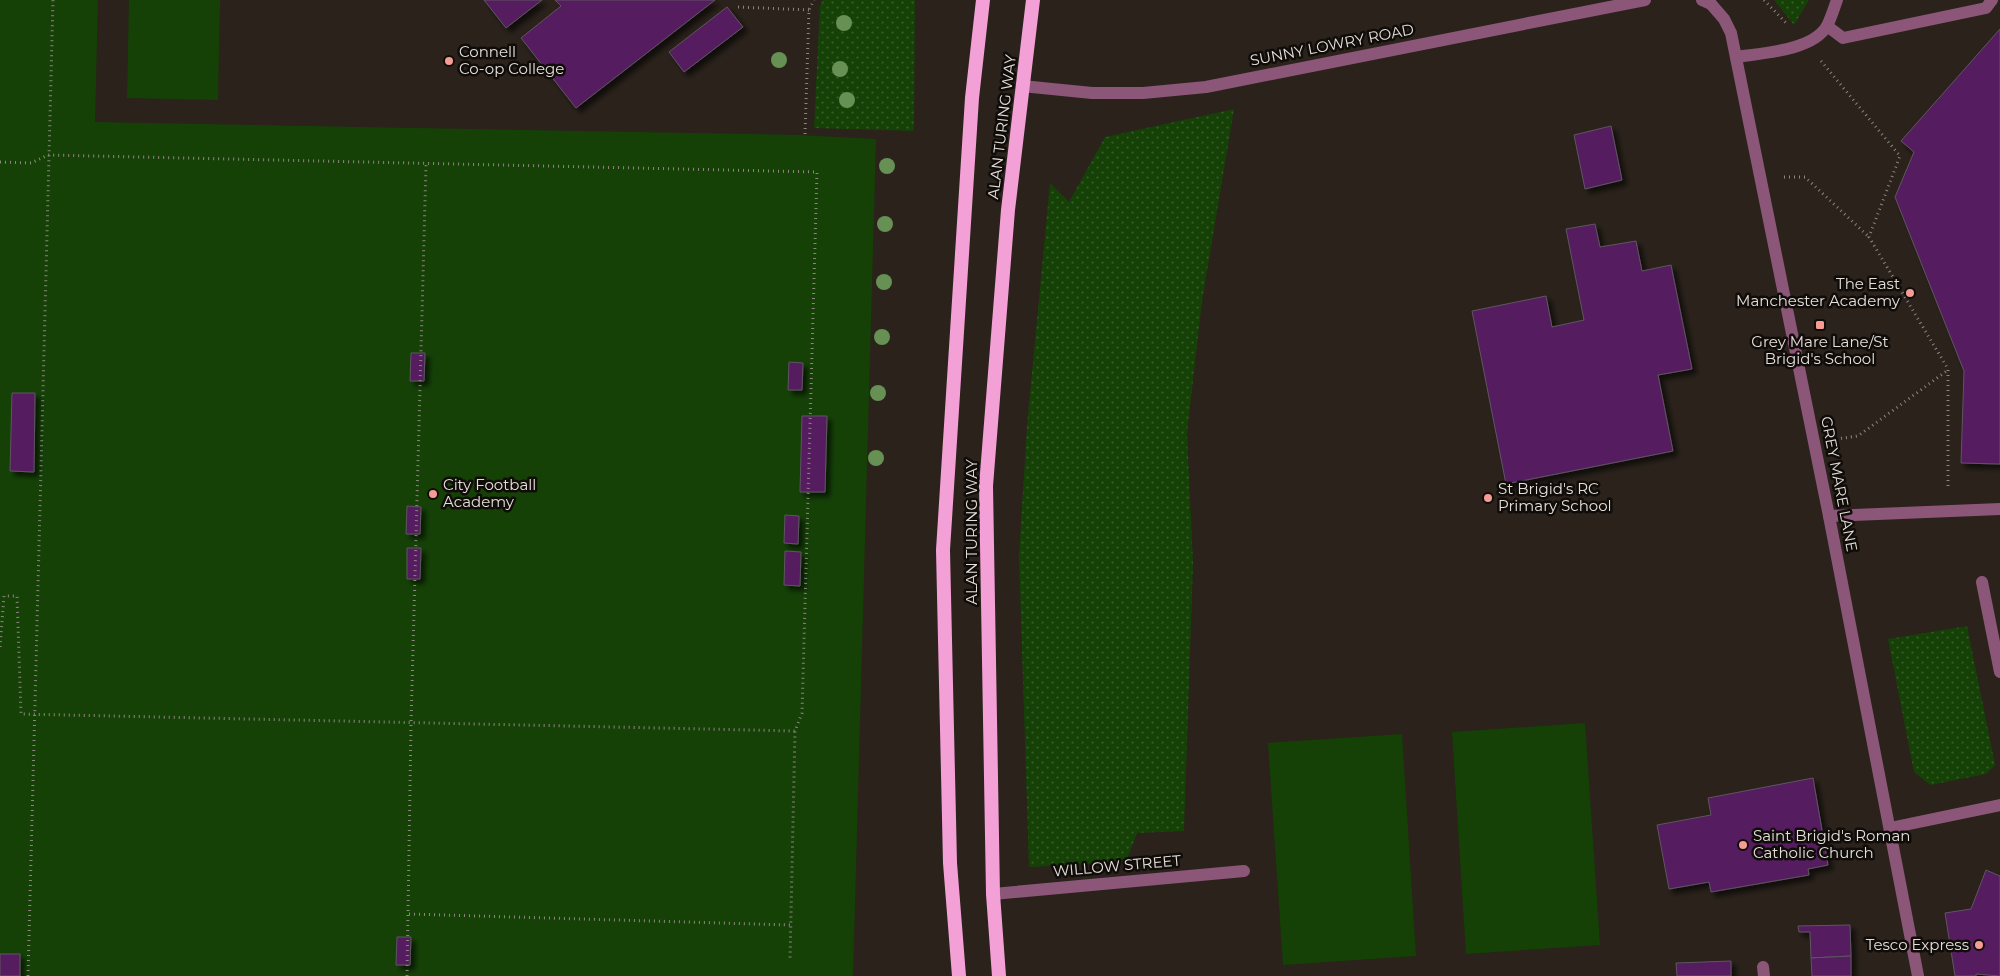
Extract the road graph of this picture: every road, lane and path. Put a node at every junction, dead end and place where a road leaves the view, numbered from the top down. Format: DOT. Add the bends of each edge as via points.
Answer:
graph roads {
  1 [pos="53,0"];
  2 [pos="814,0"];
  3 [pos="983,0"];
  4 [pos="1033,0"];
  5 [pos="1645,0"];
  6 [pos="1764,0"];
  7 [pos="1837,0"];
  8 [pos="1992,0"];
  9 [pos="1706,2"];
  10 [pos="738,7"];
  11 [pos="809,10"];
  12 [pos="1827,26"];
  13 [pos="1805,43"];
  14 [pos="1736,57"];
  15 [pos="1022,86"];
  16 [pos="805,134"];
  17 [pos="48,156"];
  18 [pos="0,162"];
  19 [pos="426,164"];
  20 [pos="1760,177"];
  21 [pos="1869,237"];
  22 [pos="1948,370"];
  23 [pos="1814,442"];
  24 [pos="2000,509"];
  25 [pos="1948,511"];
  26 [pos="1830,516"];
  27 [pos="1982,582"];
  28 [pos="0,648"];
  29 [pos="2000,670"];
  30 [pos="34,714"];
  31 [pos="411,724"];
  32 [pos="796,731"];
  33 [pos="2000,805"];
  34 [pos="1890,828"];
  35 [pos="1244,871"];
  36 [pos="993,894"];
  37 [pos="409,914"];
  38 [pos="790,925"];
  39 [pos="790,960"];
  40 [pos="28,976"];
  41 [pos="407,976"];
  42 [pos="959,976"];
  43 [pos="999,976"];
  44 [pos="1918,976"];
  1 -- 17 [label="path"];
  2 -- 11 [label="path"];
  3 -- 42 [label="highway, ALAN TURING WAY" via="971,106 943,550 950,863"];
  4 -- 15 [label="highway, ALAN TURING WAY"];
  5 -- 15 [label="street, SUNNY LOWRY ROAD" via="1206,87 1143,93 1092,93"];
  6 -- 13 [label="path"];
  7 -- 12 [label="street"];
  8 -- 12 [label="street" via="1986,8 1843,38"];
  9 -- 14 [label="street, GREY MARE LANE" via="1724,19"];
  10 -- 11 [label="path"];
  11 -- 16 [label="path"];
  12 -- 13 [label="street" via="1820,35"];
  13 -- 14 [label="street"];
  13 -- 21 [label="path" via="1900,156"];
  14 -- 20 [label="street, GREY MARE LANE"];
  15 -- 36 [label="highway, ALAN TURING WAY" via="1008,210 986,486"];
  17 -- 18 [label="path" via="31,163"];
  17 -- 19 [label="path"];
  17 -- 30 [label="path"];
  19 -- 31 [label="path"];
  19 -- 32 [label="path" via="817,172 802,713"];
  20 -- 21 [label="path" via="1805,177"];
  20 -- 23 [label="street, GREY MARE LANE"];
  21 -- 22 [label="path"];
  22 -- 23 [label="path" via="1858,436"];
  22 -- 25 [label="path"];
  23 -- 26 [label="street, GREY MARE LANE"];
  24 -- 25 [label="street"];
  25 -- 26 [label="street"];
  26 -- 34 [label="street, GREY MARE LANE"];
  27 -- 29 [label="street"];
  28 -- 30 [label="path" via="4,596 17,596 21,714"];
  30 -- 31 [label="path"];
  30 -- 40 [label="path"];
  31 -- 32 [label="path"];
  31 -- 37 [label="path"];
  32 -- 38 [label="path"];
  33 -- 34 [label="street"];
  34 -- 44 [label="street, GREY MARE LANE"];
  35 -- 36 [label="street, WILLOW STREET"];
  36 -- 43 [label="highway, ALAN TURING WAY"];
  37 -- 38 [label="path"];
  37 -- 41 [label="path"];
  38 -- 39 [label="path"];
}
